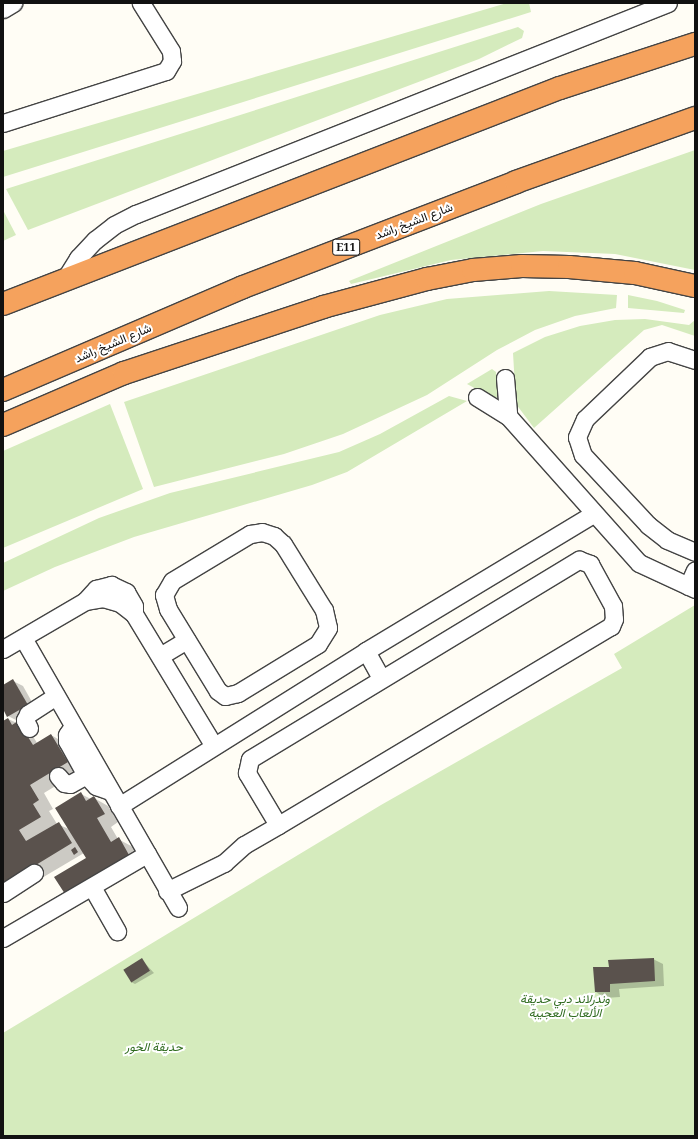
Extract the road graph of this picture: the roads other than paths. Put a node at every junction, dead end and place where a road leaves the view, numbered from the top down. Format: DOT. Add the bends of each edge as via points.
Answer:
graph roads {
  1 [pos="13,3"];
  2 [pos="141,3"];
  3 [pos="668,3"];
  4 [pos="3,9"];
  5 [pos="695,44"];
  6 [pos="695,118"];
  7 [pos="3,123"];
  8 [pos="65,279"];
  9 [pos="695,286"];
  10 [pos="3,304"];
  11 [pos="695,360"];
  12 [pos="505,378"];
  13 [pos="3,390"];
  14 [pos="477,397"];
  15 [pos="508,416"];
  16 [pos="3,425"];
  17 [pos="593,514"];
  18 [pos="695,552"];
  19 [pos="695,570"];
  20 [pos="692,588"];
  21 [pos="23,638"];
  22 [pos="186,640"];
  23 [pos="3,649"];
  24 [pos="366,651"];
  25 [pos="160,656"];
  26 [pos="381,678"];
  27 [pos="56,696"];
  28 [pos="73,726"];
  29 [pos="29,728"];
  30 [pos="214,746"];
  31 [pos="86,775"];
  32 [pos="58,776"];
  33 [pos="110,791"];
  34 [pos="119,806"];
  35 [pos="278,825"];
  36 [pos="147,854"];
  37 [pos="34,873"];
  38 [pos="92,887"];
  39 [pos="167,891"];
  40 [pos="3,893"];
  41 [pos="178,908"];
  42 [pos="117,931"];
  43 [pos="3,938"];
  1 -- 4 [label="street"];
  2 -- 7 [label="street" via="171,51 172,61 166,71"];
  3 -- 8 [label="street" via="136,214 114,225 95,240 78,258"];
  5 -- 8 [label="highway" via="560,88"];
  6 -- 13 [label="highway, شارع الشيخ راشد / E11" via="516,182 243,287"];
  8 -- 10 [label="highway"];
  9 -- 16 [label="highway" via="635,274 569,267 522,266 474,270 427,279 323,307 124,373"];
  11 -- 18 [label="street" via="668,351 650,357 586,419 577,437 583,455 648,525 667,540"];
  12 -- 15 [label="street"];
  14 -- 15 [label="street"];
  15 -- 17 [label="street"];
  17 -- 20 [label="street" via="639,563"];
  17 -- 24 [label="street"];
  19 -- 20 [label="street"];
  21 -- 23 [label="street"];
  21 -- 25 [label="street" via="85,601 96,589 111,585 128,595 134,606 134,614"];
  21 -- 27 [label="street"];
  22 -- 22 [label="street" via="218,691 230,696 318,644 326,634 328,622 324,610 283,544 274,536 256,532 168,585 164,595 166,605"];
  22 -- 25 [label="street"];
  24 -- 26 [label="street"];
  24 -- 30 [label="street"];
  25 -- 30 [label="street"];
  26 -- 35 [label="street" via="250,759 247,773"];
  26 -- 35 [label="street" via="579,560 590,564 613,606 614,619 605,631"];
  27 -- 28 [label="street"];
  27 -- 29 [label="street" via="28,714 25,720"];
  28 -- 31 [label="street" via="67,735 67,741"];
  28 -- 33 [label="street"];
  30 -- 34 [label="street"];
  31 -- 32 [label="street" via="70,784 64,783"];
  31 -- 33 [label="street" via="92,784"];
  33 -- 34 [label="street"];
  34 -- 36 [label="street"];
  35 -- 39 [label="street" via="244,845 224,863"];
  36 -- 38 [label="street"];
  36 -- 39 [label="street"];
  37 -- 40 [label="street"];
  38 -- 42 [label="street"];
  38 -- 43 [label="street"];
  39 -- 41 [label="street"];
}
